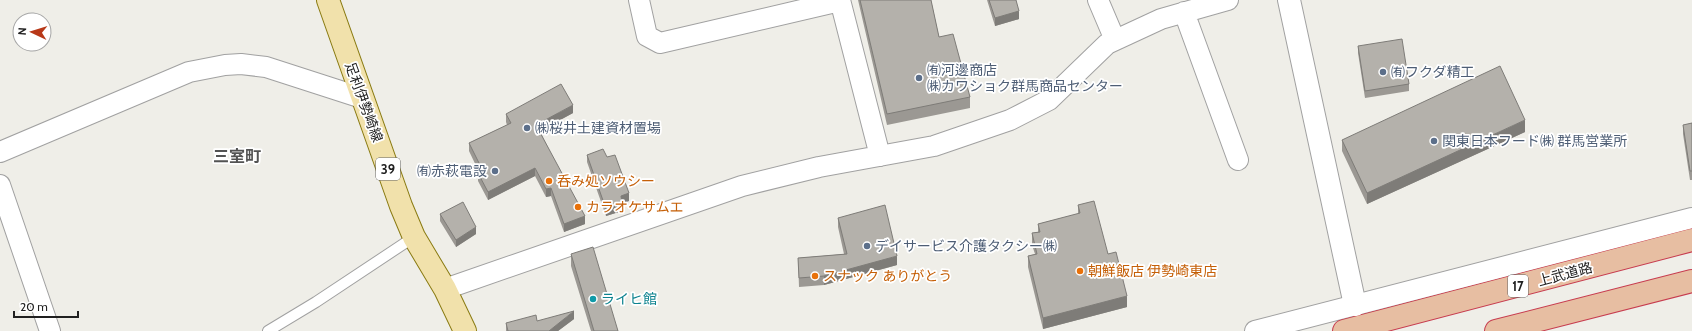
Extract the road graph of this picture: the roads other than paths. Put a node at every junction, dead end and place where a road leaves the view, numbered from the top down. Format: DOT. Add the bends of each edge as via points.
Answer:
graph roads {
  1 [pos="328,0"];
  2 [pos="639,0"];
  3 [pos="840,0"];
  4 [pos="1098,0"];
  5 [pos="1228,0"];
  6 [pos="1289,0"];
  7 [pos="1184,12"];
  8 [pos="1115,40"];
  9 [pos="362,98"];
  10 [pos="0,152"];
  11 [pos="880,156"];
  12 [pos="1238,160"];
  13 [pos="0,185"];
  14 [pos="1692,218"];
  15 [pos="414,237"];
  16 [pos="1692,240"];
  17 [pos="1692,281"];
  18 [pos="445,289"];
  19 [pos="1355,305"];
  20 [pos="50,331"];
  21 [pos="268,331"];
  22 [pos="465,331"];
  23 [pos="1255,331"];
  24 [pos="1344,331"];
  25 [pos="1496,331"];
  1 -- 9 [label="main road, 足利伊勢崎線 / 39"];
  2 -- 3 [label="street" via="647,36 660,43"];
  3 -- 11 [label="street"];
  4 -- 8 [label="street"];
  5 -- 7 [label="street"];
  6 -- 19 [label="street"];
  7 -- 8 [label="street" via="1161,19"];
  7 -- 12 [label="street"];
  8 -- 11 [label="street" via="1106,44 1049,100 1010,120 934,146"];
  9 -- 10 [label="street" via="266,67 225,65 189,72"];
  9 -- 15 [label="main road, 足利伊勢崎線 / 39"];
  11 -- 18 [label="street" via="819,166 742,186"];
  13 -- 20 [label="street"];
  14 -- 19 [label="street"];
  15 -- 18 [label="main road, 足利伊勢崎線 / 39"];
  15 -- 21 [label="lane"];
  16 -- 24 [label="highway, 上武道路 / 17"];
  17 -- 25 [label="highway"];
  18 -- 22 [label="main road, 足利伊勢崎線 / 39"];
  19 -- 23 [label="street"];
}
